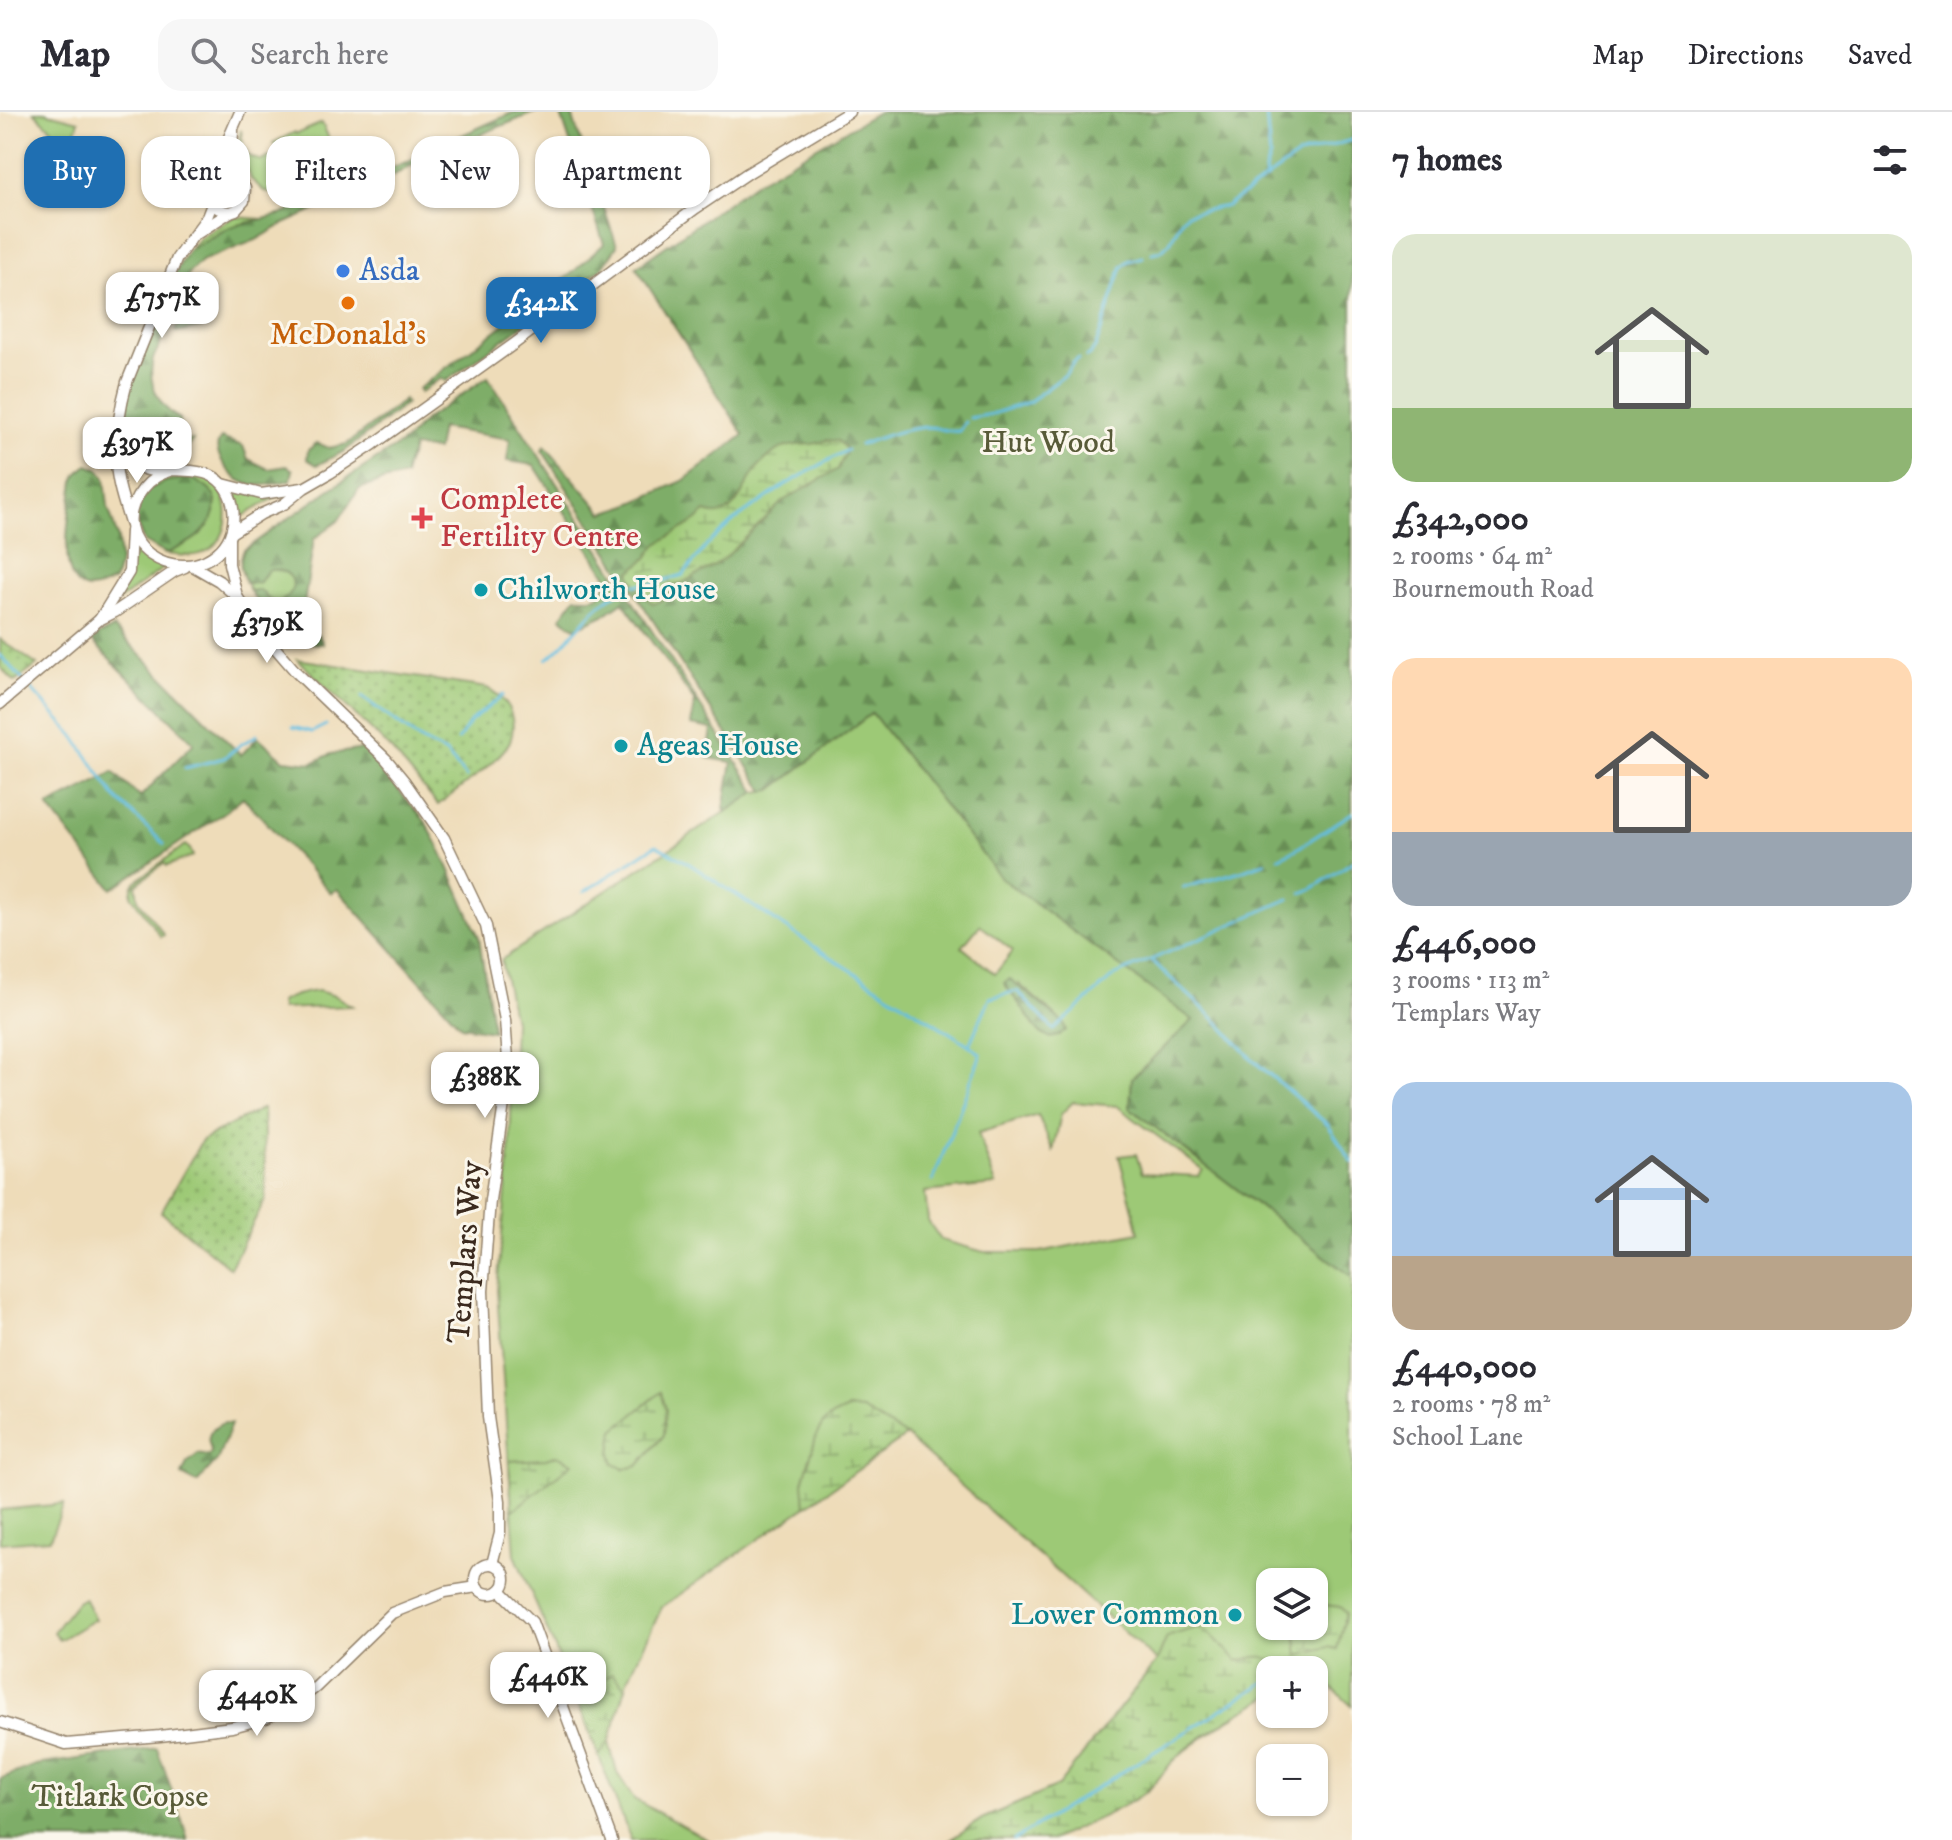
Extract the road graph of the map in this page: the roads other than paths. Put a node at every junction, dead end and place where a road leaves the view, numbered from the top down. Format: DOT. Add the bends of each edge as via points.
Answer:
graph roads {
  1 [pos="240,112"];
  2 [pos="849,112"];
  3 [pos="233,131"];
  4 [pos="231,136"];
  5 [pos="233,136"];
  6 [pos="210,208"];
  7 [pos="217,208"];
  8 [pos="237,208"];
  9 [pos="230,212"];
  10 [pos="190,239"];
  11 [pos="117,437"];
  12 [pos="164,473"];
  13 [pos="223,484"];
  14 [pos="304,488"];
  15 [pos="130,527"];
  16 [pos="230,536"];
  17 [pos="190,566"];
  18 [pos="238,598"];
  19 [pos="99,620"];
  20 [pos="0,704"];
  21 [pos="492,1564"];
  22 [pos="477,1587"];
  23 [pos="500,1590"];
  24 [pos="0,1722"];
  25 [pos="612,1840"];
  1 -- 3 [label="street"];
  2 -- 14 [label="street" via="748,173 374,444"];
  3 -- 4 [label="street"];
  3 -- 5 [label="street"];
  6 -- 10 [label="street"];
  7 -- 9 [label="street"];
  8 -- 9 [label="street"];
  9 -- 10 [label="street"];
  10 -- 11 [label="street" via="177,258 127,382"];
  11 -- 12 [label="street" via="131,462"];
  11 -- 15 [label="street" via="119,482"];
  12 -- 13 [label="street" via="200,472"];
  12 -- 15 [label="street" via="136,498"];
  13 -- 14 [label="street" via="261,494"];
  13 -- 16 [label="street" via="232,502"];
  14 -- 16 [label="street"];
  15 -- 17 [label="street" via="157,559"];
  15 -- 19 [label="street" via="129,572"];
  16 -- 17 [label="street" via="214,555"];
  16 -- 18 [label="street, Templars Way" via="229,564"];
  17 -- 18 [label="street, Templars Way"];
  17 -- 19 [label="street"];
  18 -- 21 [label="street, Templars Way" via="276,650 405,782 452,853 486,926 505,1020 507,1083 483,1291 488,1417 500,1501 500,1533"];
  19 -- 20 [label="street"];
  21 -- 22 [label="street, Templars Way" via="476,1572"];
  21 -- 23 [label="street, Templars Way" via="504,1575"];
  22 -- 23 [label="street" via="488,1594"];
  22 -- 24 [label="street" via="445,1592 392,1613 316,1687 266,1718 232,1727 66,1744"];
  23 -- 25 [label="street, Templars Way" via="532,1622"];
}
